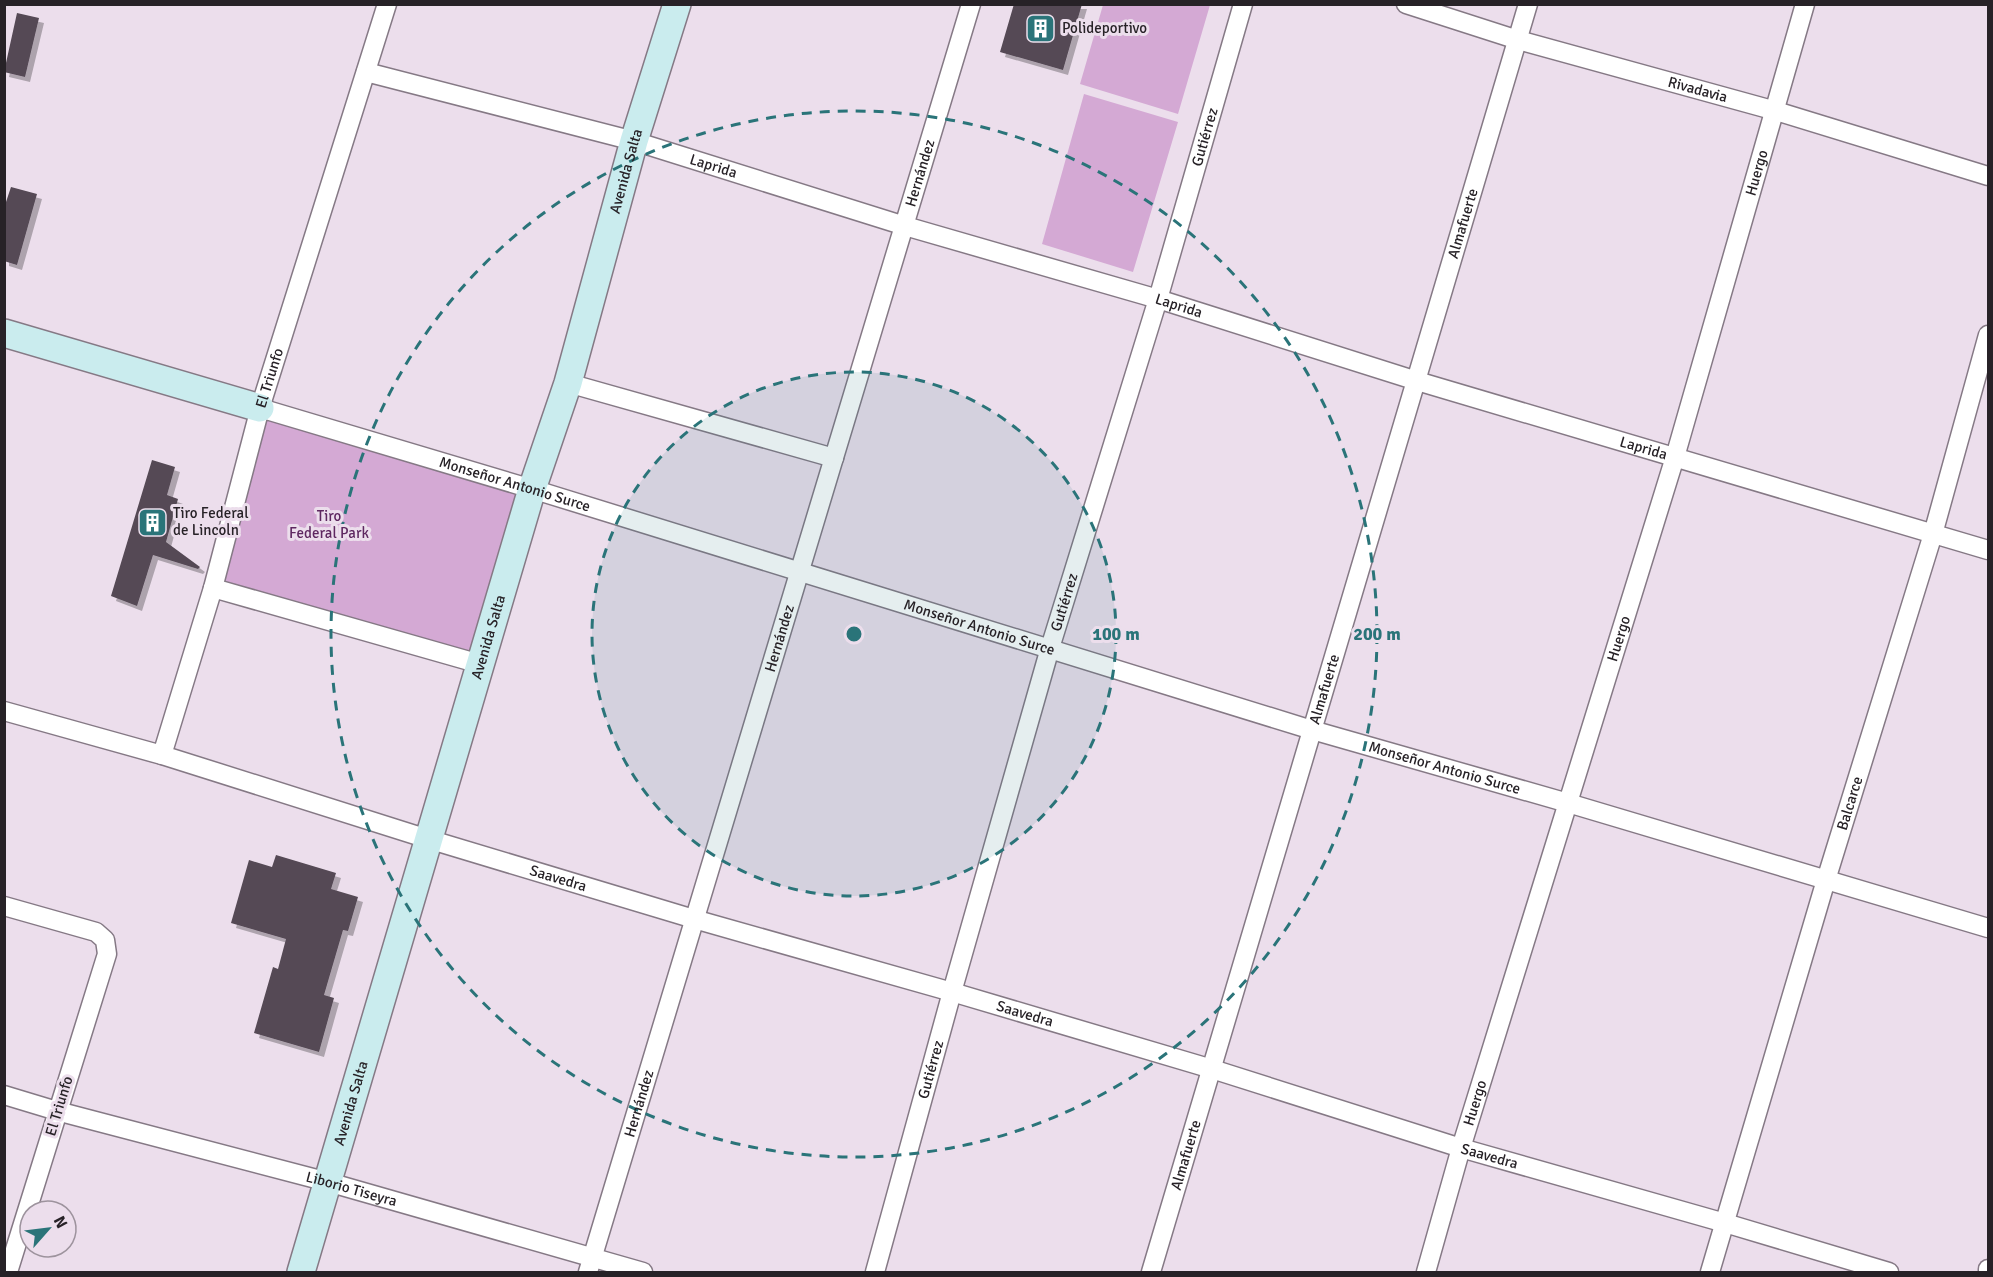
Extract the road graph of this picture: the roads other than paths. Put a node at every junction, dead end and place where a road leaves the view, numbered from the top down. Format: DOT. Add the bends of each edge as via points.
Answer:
graph roads {
  1 [pos="387,4"];
  2 [pos="676,4"];
  3 [pos="971,4"];
  4 [pos="1243,4"];
  5 [pos="1406,4"];
  6 [pos="1528,4"];
  7 [pos="1805,4"];
  8 [pos="1518,40"];
  9 [pos="366,72"];
  10 [pos="1776,111"];
  11 [pos="634,141"];
  12 [pos="1989,176"];
  13 [pos="904,225"];
  14 [pos="1158,299"];
  15 [pos="5,335"];
  16 [pos="1989,335"];
  17 [pos="1417,381"];
  18 [pos="568,383"];
  19 [pos="260,408"];
  20 [pos="1675,457"];
  21 [pos="834,458"];
  22 [pos="532,489"];
  23 [pos="1933,534"];
  24 [pos="1989,550"];
  25 [pos="799,572"];
  26 [pos="213,588"];
  27 [pos="1050,648"];
  28 [pos="480,664"];
  29 [pos="4,711"];
  30 [pos="1312,730"];
  31 [pos="162,755"];
  32 [pos="1568,803"];
  33 [pos="428,839"];
  34 [pos="1826,880"];
  35 [pos="4,906"];
  36 [pos="694,919"];
  37 [pos="1989,928"];
  38 [pos="952,992"];
  39 [pos="1212,1069"];
  40 [pos="4,1095"];
  41 [pos="57,1111"];
  42 [pos="1461,1148"];
  43 [pos="328,1182"];
  44 [pos="1725,1223"];
  45 [pos="590,1265"];
  46 [pos="8,1272"];
  47 [pos="301,1272"];
  48 [pos="643,1272"];
  49 [pos="875,1272"];
  50 [pos="1151,1272"];
  51 [pos="1426,1272"];
  52 [pos="1710,1272"];
  53 [pos="1889,1272"];
  1 -- 9 [label="street, El Triunfo"];
  2 -- 11 [label="main road, Avenida Salta"];
  3 -- 13 [label="street, Hernández"];
  4 -- 14 [label="street, Gutiérrez"];
  5 -- 8 [label="street, Rivadavia"];
  6 -- 8 [label="street, Almafuerte"];
  7 -- 10 [label="street, Huergo"];
  8 -- 10 [label="street, Rivadavia"];
  8 -- 17 [label="street, Almafuerte"];
  9 -- 11 [label="street, Laprida"];
  9 -- 19 [label="street, El Triunfo"];
  10 -- 12 [label="street, Rivadavia"];
  10 -- 20 [label="street, Huergo"];
  11 -- 13 [label="street, Laprida"];
  11 -- 18 [label="main road, Avenida Salta"];
  13 -- 14 [label="street, Laprida"];
  13 -- 21 [label="street, Hernández"];
  14 -- 17 [label="street, Laprida"];
  14 -- 27 [label="street, Gutiérrez"];
  15 -- 19 [label="main road, Monseñor Antonio Surce"];
  16 -- 23 [label="street, Balcarce"];
  17 -- 20 [label="street, Laprida"];
  17 -- 30 [label="street, Almafuerte"];
  18 -- 21 [label="street"];
  18 -- 22 [label="main road, Avenida Salta"];
  19 -- 22 [label="street, Monseñor Antonio Surce"];
  19 -- 26 [label="street, El Triunfo"];
  20 -- 23 [label="street, Laprida"];
  20 -- 32 [label="street, Huergo"];
  21 -- 25 [label="street, Hernández"];
  22 -- 25 [label="street, Monseñor Antonio Surce"];
  22 -- 28 [label="main road, Avenida Salta"];
  23 -- 24 [label="street, Laprida"];
  23 -- 34 [label="street, Balcarce"];
  25 -- 27 [label="street, Monseñor Antonio Surce"];
  25 -- 36 [label="street, Hernández"];
  26 -- 28 [label="street"];
  26 -- 31 [label="street, El Triunfo"];
  27 -- 30 [label="street, Monseñor Antonio Surce"];
  27 -- 38 [label="street, Gutiérrez"];
  28 -- 33 [label="main road, Avenida Salta"];
  29 -- 31 [label="street, Saavedra"];
  30 -- 32 [label="street, Monseñor Antonio Surce"];
  30 -- 39 [label="street, Almafuerte"];
  31 -- 33 [label="street, Saavedra"];
  32 -- 34 [label="street, Monseñor Antonio Surce"];
  32 -- 42 [label="street, Huergo"];
  33 -- 36 [label="street, Saavedra"];
  33 -- 43 [label="main road, Avenida Salta"];
  34 -- 37 [label="street, Monseñor Antonio Surce"];
  34 -- 44 [label="street, Balcarce"];
  35 -- 41 [label="street, El Triunfo" via="96,932 105,940 107,954"];
  36 -- 38 [label="street, Saavedra"];
  36 -- 45 [label="street, Hernández"];
  38 -- 39 [label="street, Saavedra"];
  38 -- 49 [label="street, Gutiérrez"];
  39 -- 42 [label="street, Saavedra"];
  39 -- 50 [label="street, Almafuerte"];
  40 -- 41 [label="street, Liborio Tiseyra"];
  41 -- 43 [label="street, Liborio Tiseyra"];
  41 -- 46 [label="street, El Triunfo"];
  42 -- 44 [label="street, Saavedra"];
  42 -- 51 [label="street, Huergo"];
  43 -- 45 [label="street, Liborio Tiseyra"];
  43 -- 47 [label="main road, Avenida Salta"];
  44 -- 52 [label="street, Balcarce"];
  44 -- 53 [label="street, Saavedra"];
  45 -- 48 [label="street, Liborio Tiseyra"];
}
